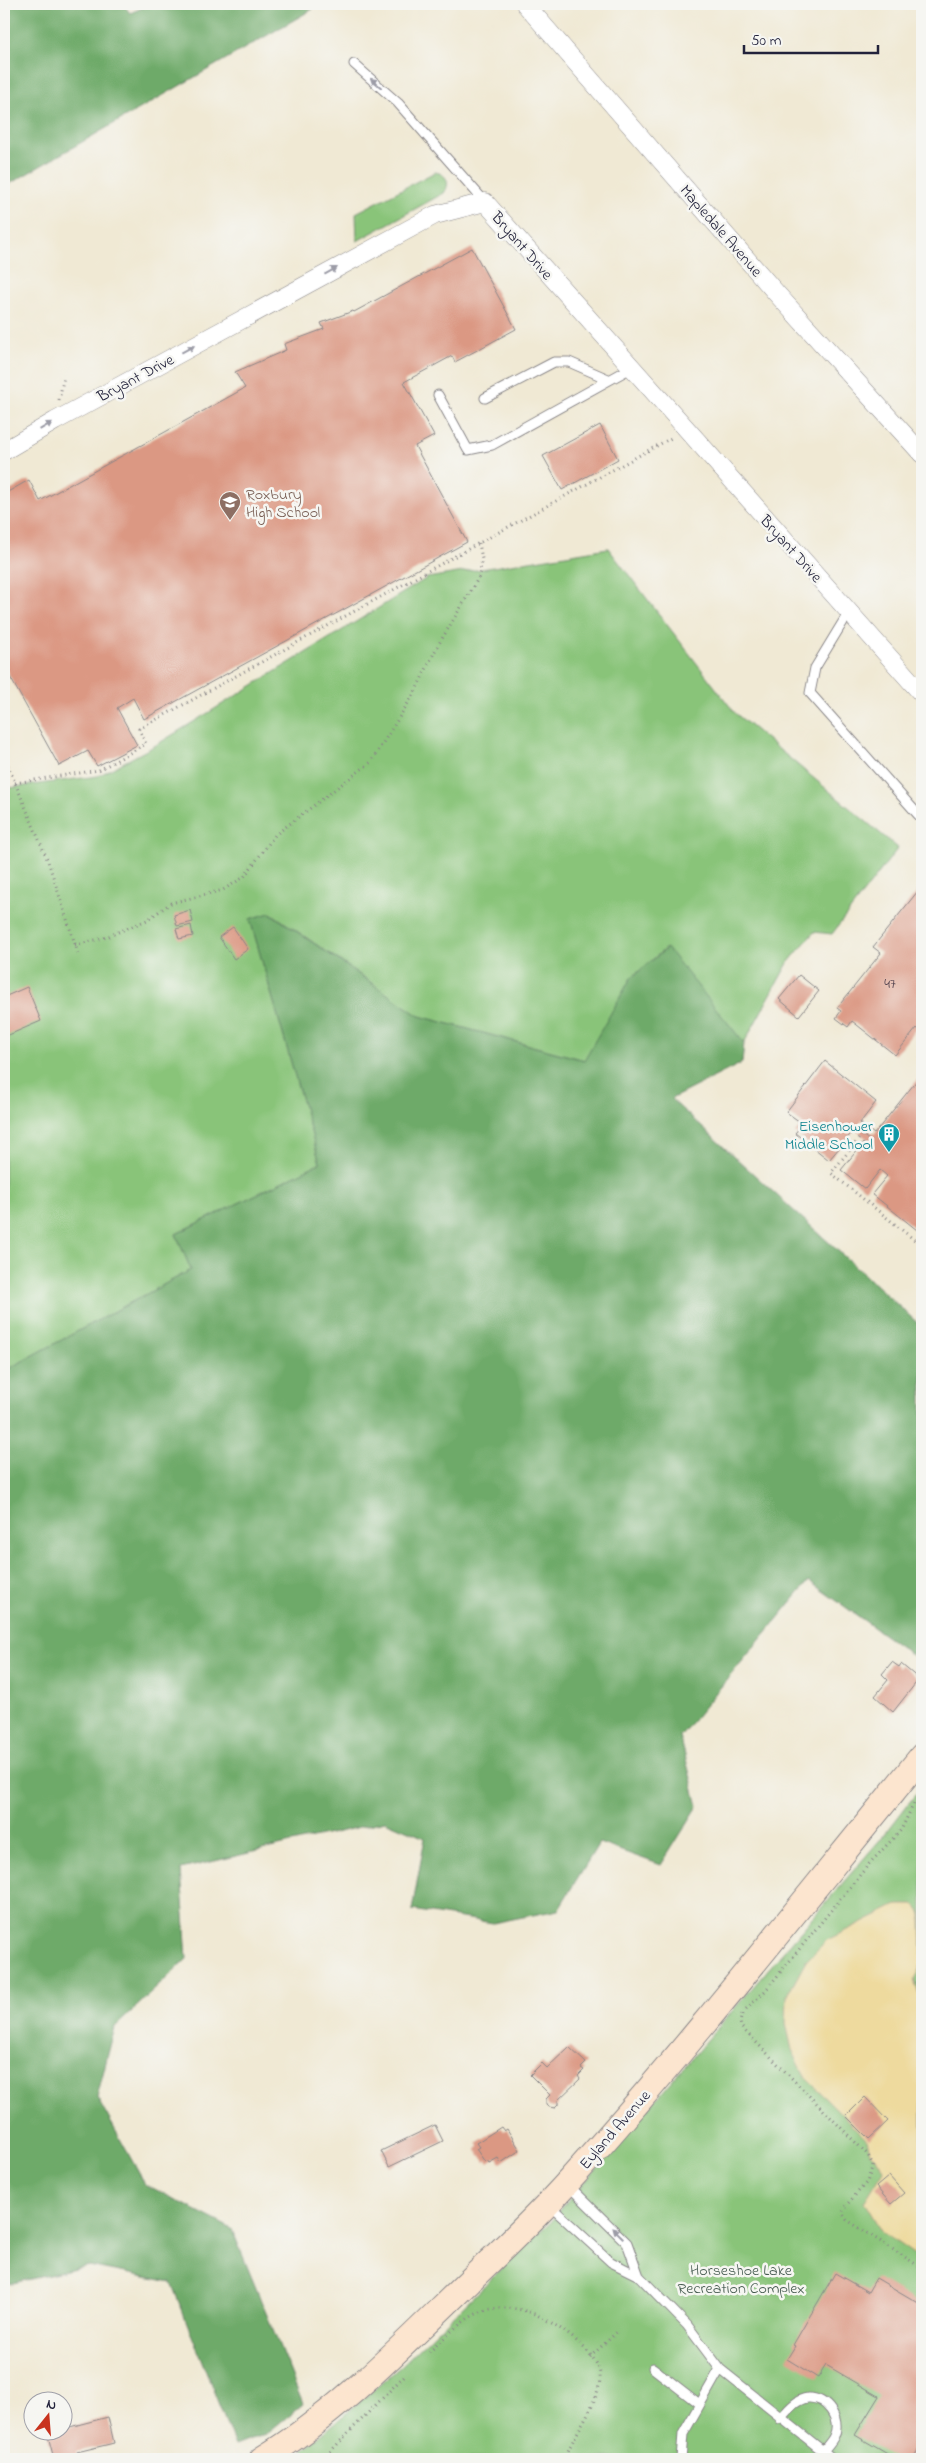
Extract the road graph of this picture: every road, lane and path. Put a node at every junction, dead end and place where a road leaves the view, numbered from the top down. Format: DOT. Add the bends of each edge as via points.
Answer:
graph roads {
  1 [pos="524,4"];
  2 [pos="354,64"];
  3 [pos="485,202"];
  4 [pos="631,368"];
  5 [pos="64,376"];
  6 [pos="608,379"];
  7 [pos="438,395"];
  8 [pos="485,398"];
  9 [pos="59,403"];
  10 [pos="673,437"];
  11 [pos="4,451"];
  12 [pos="922,454"];
  13 [pos="479,543"];
  14 [pos="850,612"];
  15 [pos="922,694"];
  16 [pos="4,756"];
  17 [pos="15,783"];
  18 [pos="922,820"];
  19 [pos="75,945"];
  20 [pos="78,953"];
  21 [pos="862,1135"];
  22 [pos="922,1246"];
  23 [pos="922,1756"];
  24 [pos="919,1795"];
  25 [pos="922,1981"];
  26 [pos="915,1983"];
  27 [pos="567,2183"];
  28 [pos="547,2204"];
  29 [pos="922,2268"];
  30 [pos="639,2276"];
  31 [pos="617,2332"];
  32 [pos="427,2354"];
  33 [pos="590,2357"];
  34 [pos="413,2368"];
  35 [pos="653,2368"];
  36 [pos="720,2369"];
  37 [pos="698,2403"];
  38 [pos="780,2418"];
  39 [pos="823,2451"];
  40 [pos="262,2459"];
  41 [pos="323,2459"];
  42 [pos="565,2459"];
  43 [pos="681,2459"];
  44 [pos="833,2459"];
  1 -- 12 [label="street, Mapledale Avenue" via="777,294"];
  3 -- 2 [label="lane, one-way" via="398,103"];
  3 -- 4 [label="street, Bryant Drive"];
  11 -- 3 [label="street, Bryant Drive, one-way" via="435,215"];
  4 -- 6 [label="lane"];
  4 -- 14 [label="street, Bryant Drive"];
  5 -- 9 [label="path"];
  6 -- 7 [label="lane" via="492,445 468,450"];
  6 -- 8 [label="lane" via="569,362 554,362"];
  10 -- 13 [label="path"];
  13 -- 17 [label="path" via="139,729 146,744 99,770"];
  13 -- 19 [label="path" via="482,559 479,577 437,647 415,692 371,762 275,835 244,877 223,890 171,903 147,920 104,938"];
  14 -- 15 [label="street, Bryant Drive"];
  14 -- 18 [label="lane" via="815,668 810,693"];
  16 -- 17 [label="path"];
  17 -- 19 [label="path" via="48,861"];
  19 -- 20 [label="path"];
  21 -- 22 [label="path" via="831,1173"];
  23 -- 27 [label="street, Eyland Avenue" via="684,2048"];
  24 -- 29 [label="path" via="900,1830 765,1992 744,2010 740,2022 745,2032 868,2155 874,2165 867,2182 844,2208 847,2220"];
  25 -- 26 [label="path"];
  27 -- 28 [label="street, Eyland Avenue"];
  30 -- 27 [label="lane, one-way" via="627,2242"];
  28 -- 30 [label="lane" via="611,2262"];
  28 -- 40 [label="street, Eyland Avenue" via="353,2390 308,2428"];
  30 -- 36 [label="lane" via="687,2325"];
  31 -- 33 [label="path"];
  32 -- 33 [label="path" via="469,2318 489,2309 508,2308 529,2312 556,2325"];
  33 -- 42 [label="path" via="597,2364 600,2384"];
  34 -- 41 [label="path"];
  35 -- 37 [label="lane"];
  36 -- 37 [label="lane"];
  36 -- 38 [label="lane"];
  37 -- 43 [label="lane" via="683,2434"];
  38 -- 39 [label="lane"];
  38 -- 39 [label="lane" via="800,2400 808,2398 825,2404 835,2418 837,2428"];
  39 -- 44 [label="lane"];
}
